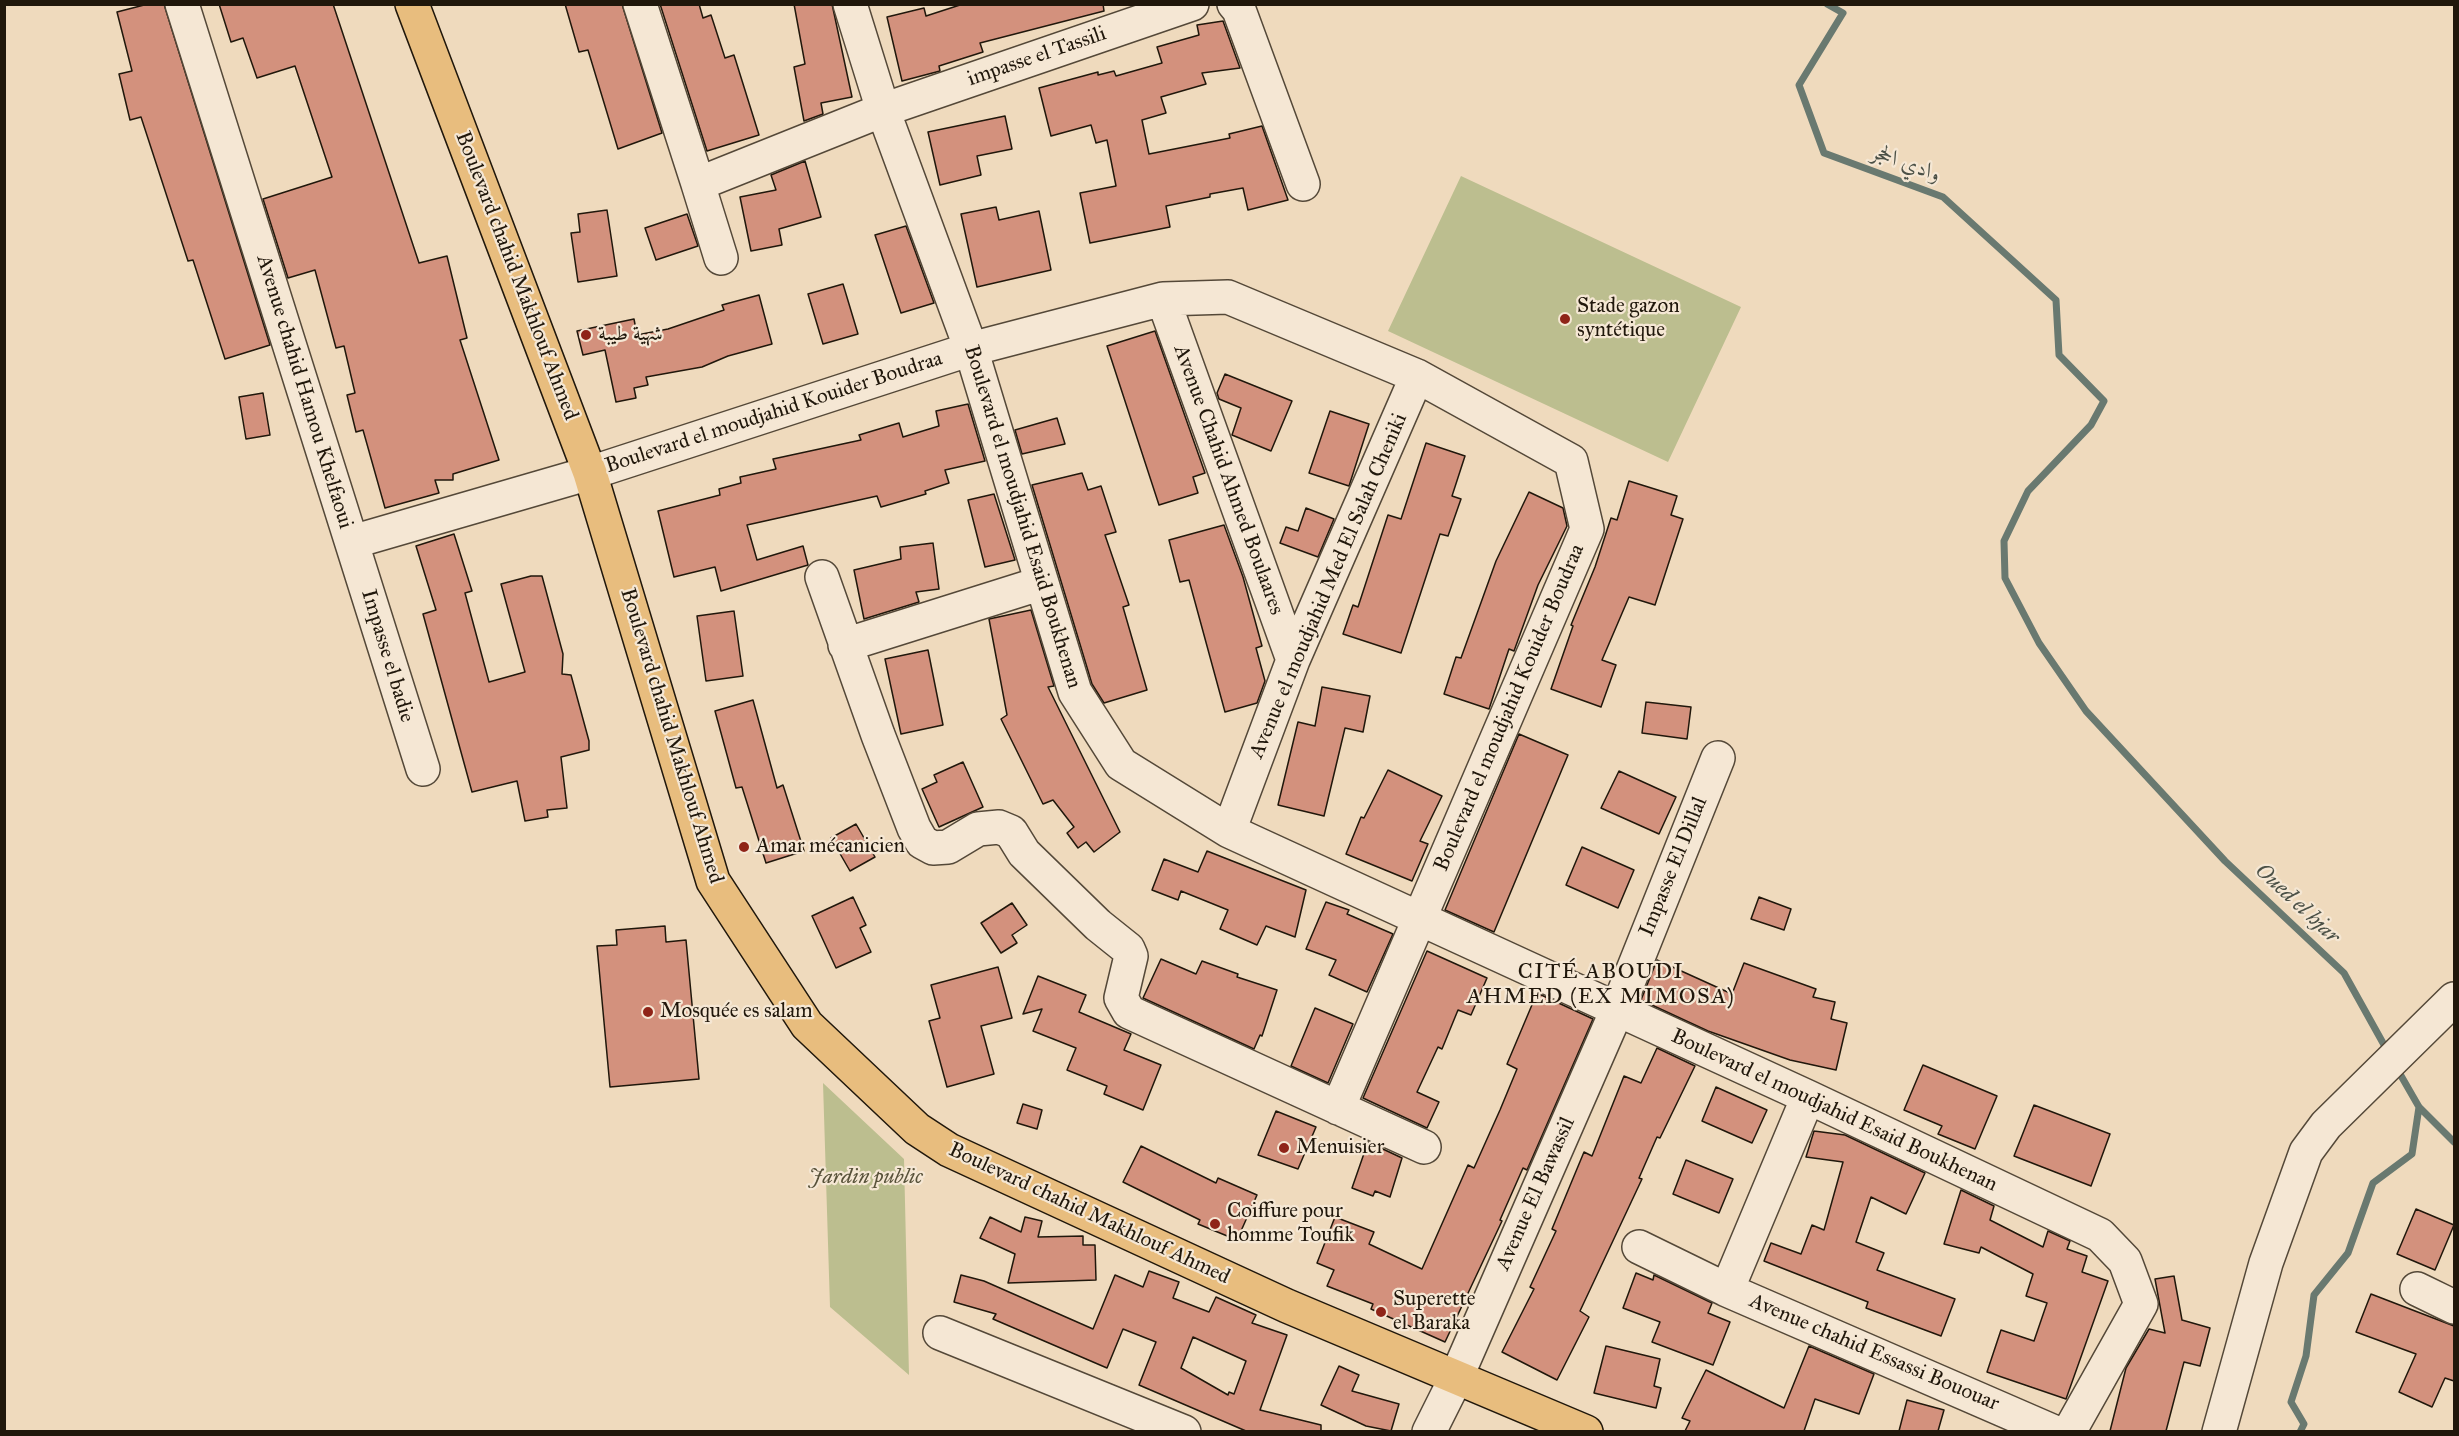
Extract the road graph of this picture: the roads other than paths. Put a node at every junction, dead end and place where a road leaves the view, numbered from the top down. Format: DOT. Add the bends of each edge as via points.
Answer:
graph roads {
  1 [pos="182,4"];
  2 [pos="412,4"];
  3 [pos="640,4"];
  4 [pos="850,4"];
  5 [pos="1192,4"];
  6 [pos="1234,4"];
  7 [pos="883,110"];
  8 [pos="698,184"];
  9 [pos="1303,184"];
  10 [pos="721,258"];
  11 [pos="1163,299"];
  12 [pos="971,349"];
  13 [pos="1417,376"];
  14 [pos="590,473"];
  15 [pos="352,542"];
  16 [pos="822,576"];
  17 [pos="1042,583"];
  18 [pos="844,645"];
  19 [pos="1293,660"];
  20 [pos="1718,758"];
  21 [pos="423,769"];
  22 [pos="1230,831"];
  23 [pos="1419,919"];
  24 [pos="2451,1002"];
  25 [pos="1617,1010"];
  26 [pos="1808,1097"];
  27 [pos="1338,1108"];
  28 [pos="1424,1147"];
  29 [pos="1639,1247"];
  30 [pos="2417,1288"];
  31 [pos="1726,1290"];
  32 [pos="2454,1307"];
  33 [pos="940,1334"];
  34 [pos="1456,1378"];
  35 [pos="1184,1431"];
  36 [pos="1429,1431"];
  37 [pos="1586,1431"];
  38 [pos="2054,1431"];
  39 [pos="2069,1431"];
  40 [pos="2219,1431"];
  1 -- 15 [label="street, Avenue chahid Hamou Khelfaoui"];
  2 -- 14 [label="main road, Boulevard chahid Makhlouf Ahmed"];
  3 -- 8 [label="street"];
  4 -- 7 [label="street, Boulevard el moudjahid Esaid Boukhenan"];
  5 -- 7 [label="street, impasse el Tassili"];
  6 -- 9 [label="street"];
  7 -- 8 [label="street, impasse el Tassili"];
  7 -- 12 [label="street, Boulevard el moudjahid Esaid Boukhenan"];
  8 -- 10 [label="street"];
  11 -- 12 [label="street, Boulevard el moudjahid Kouider Boudraa"];
  11 -- 13 [label="street, Boulevard el moudjahid Kouider Boudraa" via="1228,297"];
  11 -- 19 [label="street, Avenue Chahid Ahmed Boulaares"];
  12 -- 14 [label="street, Boulevard el moudjahid Kouider Boudraa"];
  12 -- 17 [label="street, Boulevard el moudjahid Esaid Boukhenan"];
  13 -- 19 [label="street, Avenue el moudjahid Med El Salah Cheniki"];
  13 -- 23 [label="street, Boulevard el moudjahid Kouider Boudraa" via="1571,461 1587,529"];
  14 -- 15 [label="street, Avenue chahid Hamou Khelfaoui"];
  14 -- 34 [label="main road, Boulevard chahid Makhlouf Ahmed" via="713,881 807,1025 917,1129 950,1150 1287,1306"];
  15 -- 21 [label="street, Impasse el badie"];
  16 -- 18 [label="street"];
  17 -- 18 [label="street"];
  17 -- 22 [label="street, Boulevard el moudjahid Esaid Boukhenan" via="1075,692 1121,764"];
  18 -- 27 [label="street" via="922,842 933,848 948,847 978,829 999,827 1011,832 1024,853 1128,949 1131,956 1121,998 1129,1012"];
  19 -- 22 [label="street, Avenue el moudjahid Med El Salah Cheniki"];
  20 -- 25 [label="street, Impasse El Dillal"];
  22 -- 23 [label="street, Boulevard el moudjahid Esaid Boukhenan"];
  23 -- 25 [label="street, Boulevard el moudjahid Esaid Boukhenan"];
  23 -- 27 [label="street, Boulevard el moudjahid Kouider Boudraa"];
  24 -- 40 [label="street" via="2326,1125 2306,1152 2276,1231"];
  25 -- 26 [label="street, Boulevard el moudjahid Esaid Boukhenan"];
  25 -- 34 [label="street, Avenue El Bawassil"];
  26 -- 31 [label="street, Avenue chahid Essassi Bououar"];
  26 -- 39 [label="street, Boulevard el moudjahid Esaid Boukhenan" via="2100,1235 2125,1262 2142,1304"];
  27 -- 28 [label="street"];
  29 -- 31 [label="street, Avenue chahid Essassi Bououar"];
  30 -- 32 [label="street"];
  31 -- 38 [label="street, Avenue chahid Essassi Bououar"];
  33 -- 35 [label="street"];
  34 -- 36 [label="street, Avenue El Bawassil"];
  34 -- 37 [label="main road, Boulevard chahid Makhlouf Ahmed"];
}
